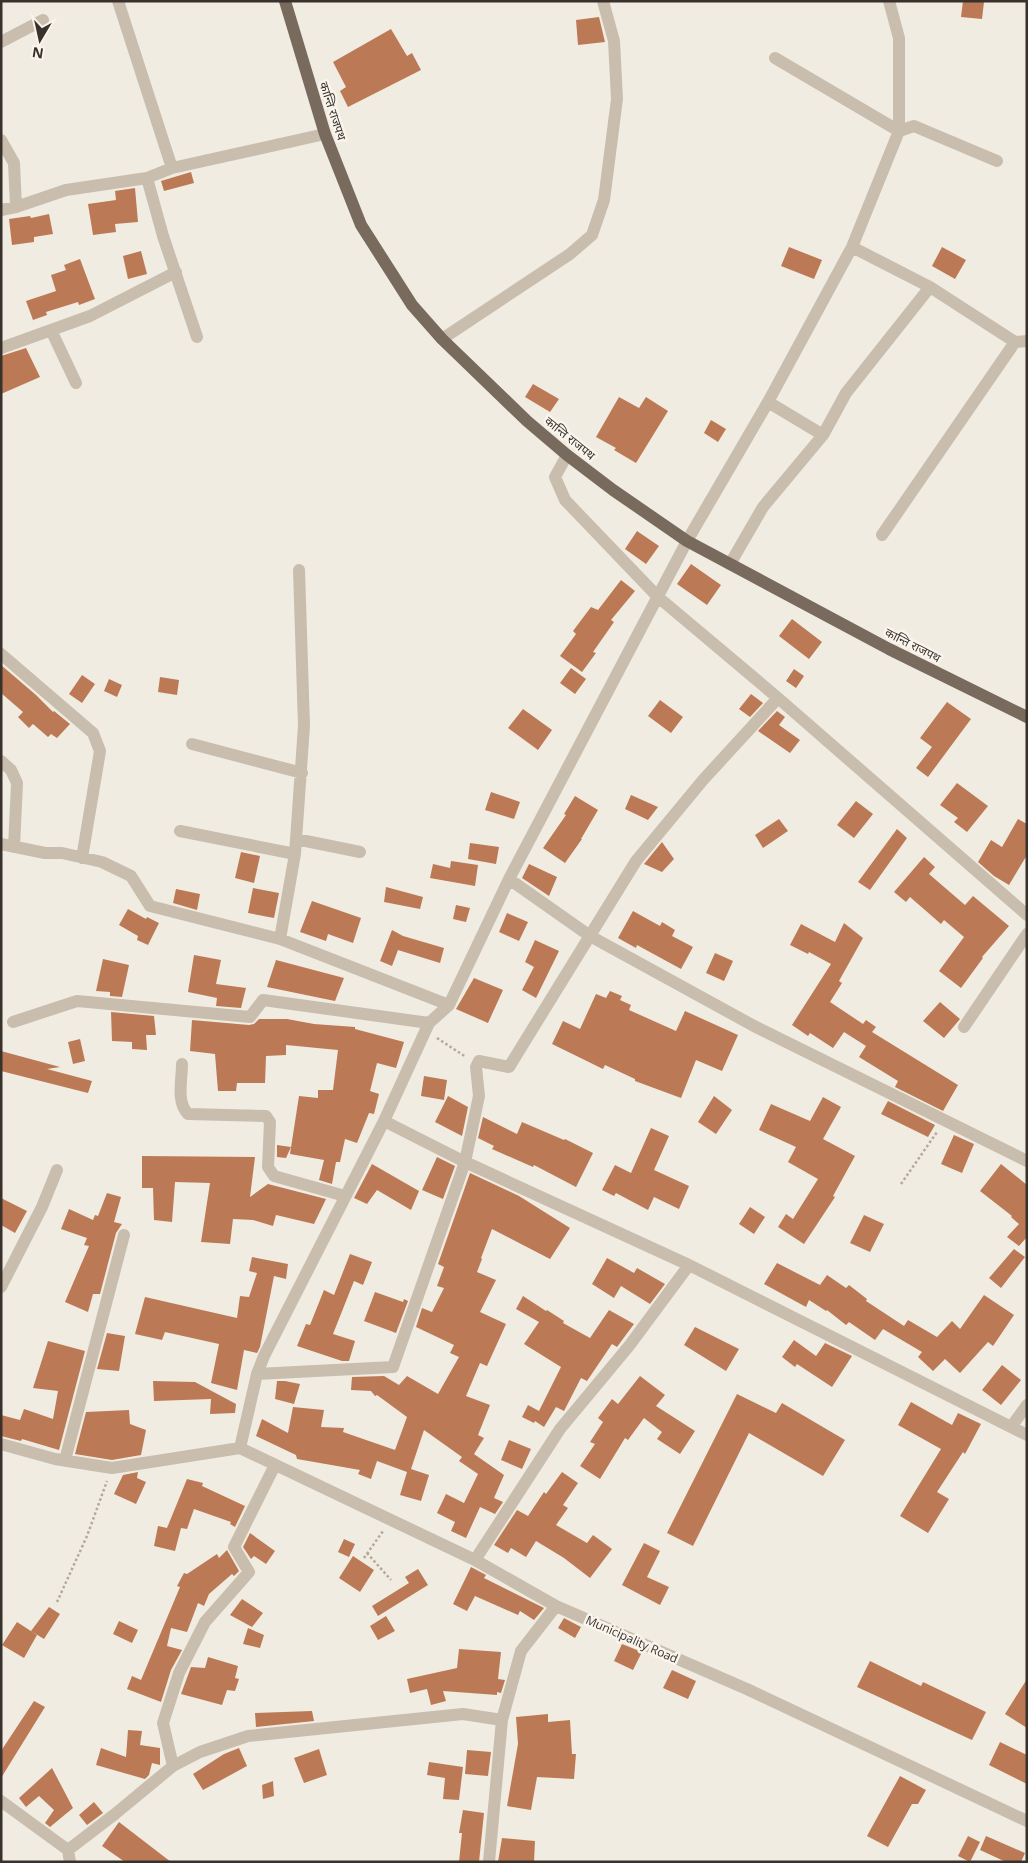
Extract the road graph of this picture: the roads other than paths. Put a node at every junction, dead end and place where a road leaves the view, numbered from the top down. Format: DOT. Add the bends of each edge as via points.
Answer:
graph roads {
  1 [pos="118,1"];
  2 [pos="285,1"];
  3 [pos="604,1"];
  4 [pos="889,1"];
  5 [pos="43,20"];
  6 [pos="1,42"];
  7 [pos="775,58"];
  8 [pos="899,131"];
  9 [pos="325,134"];
  10 [pos="1,140"];
  11 [pos="997,161"];
  12 [pos="172,168"];
  13 [pos="147,178"];
  14 [pos="16,207"];
  15 [pos="1,210"];
  16 [pos="852,247"];
  17 [pos="176,272"];
  18 [pos="930,287"];
  19 [pos="51,330"];
  20 [pos="197,337"];
  21 [pos="442,339"];
  22 [pos="1021,341"];
  23 [pos="1,348"];
  24 [pos="76,383"];
  25 [pos="768,402"];
  26 [pos="822,435"];
  27 [pos="568,456"];
  28 [pos="882,535"];
  29 [pos="687,542"];
  30 [pos="730,564"];
  31 [pos="299,570"];
  32 [pos="658,597"];
  33 [pos="1,654"];
  34 [pos="778,698"];
  35 [pos="1027,717"];
  36 [pos="192,744"];
  37 [pos="1,761"];
  38 [pos="302,772"];
  39 [pos="180,831"];
  40 [pos="296,839"];
  41 [pos="1,844"];
  42 [pos="14,847"];
  43 [pos="360,852"];
  44 [pos="295,854"];
  45 [pos="82,858"];
  46 [pos="510,879"];
  47 [pos="1027,915"];
  48 [pos="1027,934"];
  49 [pos="590,936"];
  50 [pos="280,939"];
  51 [pos="449,1005"];
  52 [pos="13,1022"];
  53 [pos="427,1027"];
  54 [pos="964,1027"];
  55 [pos="182,1064"];
  56 [pos="384,1121"];
  57 [pos="1027,1161"];
  58 [pos="465,1162"];
  59 [pos="57,1170"];
  60 [pos="345,1196"];
  61 [pos="124,1235"];
  62 [pos="689,1265"];
  63 [pos="1,1287"];
  64 [pos="257,1374"];
  65 [pos="1027,1405"];
  66 [pos="1011,1427"];
  67 [pos="1027,1435"];
  68 [pos="1,1444"];
  69 [pos="240,1448"];
  70 [pos="65,1460"];
  71 [pos="275,1465"];
  72 [pos="475,1560"];
  73 [pos="556,1606"];
  74 [pos="502,1720"];
  75 [pos="173,1766"];
  76 [pos="1,1801"];
  77 [pos="1027,1822"];
  78 [pos="69,1856"];
  79 [pos="488,1862"];
  1 -- 12 [label="street"];
  2 -- 9 [label="main road, कान्ति राजपथ"];
  3 -- 21 [label="street" via="614,41 617,99 604,200 592,235 570,254"];
  4 -- 8 [label="street" via="899,38"];
  5 -- 6 [label="street"];
  7 -- 8 [label="street"];
  8 -- 11 [label="street" via="914,126"];
  8 -- 16 [label="street"];
  9 -- 12 [label="street"];
  9 -- 21 [label="main road, कान्ति राजपथ" via="361,225 412,305"];
  10 -- 14 [label="street" via="14,163"];
  12 -- 13 [label="street"];
  13 -- 14 [label="street" via="66,190"];
  13 -- 17 [label="street"];
  14 -- 15 [label="street"];
  16 -- 18 [label="street"];
  16 -- 25 [label="street"];
  17 -- 19 [label="street" via="90,316"];
  17 -- 20 [label="street"];
  18 -- 22 [label="street"];
  18 -- 26 [label="street" via="846,393"];
  19 -- 23 [label="street"];
  19 -- 24 [label="street"];
  21 -- 27 [label="main road, कान्ति राजपथ"];
  22 -- 28 [label="street"];
  25 -- 26 [label="street"];
  25 -- 29 [label="street"];
  26 -- 30 [label="street" via="763,507"];
  27 -- 29 [label="main road, कान्ति राजपथ"];
  27 -- 32 [label="street" via="556,477 565,500"];
  29 -- 30 [label="main road, कान्ति राजपथ"];
  29 -- 32 [label="street"];
  30 -- 35 [label="main road, कान्ति राजपथ" via="889,649"];
  31 -- 38 [label="street" via="304,726"];
  32 -- 34 [label="street"];
  32 -- 46 [label="street"];
  33 -- 45 [label="street" via="93,733 100,751"];
  34 -- 47 [label="street"];
  34 -- 49 [label="street" via="646,848"];
  36 -- 38 [label="street"];
  37 -- 42 [label="street" via="11,770 17,783"];
  38 -- 40 [label="street"];
  39 -- 44 [label="street"];
  40 -- 43 [label="street"];
  40 -- 44 [label="street"];
  41 -- 42 [label="street"];
  42 -- 45 [label="street"];
  44 -- 50 [label="street"];
  45 -- 50 [label="street" via="102,862 131,876 150,906"];
  46 -- 49 [label="street"];
  46 -- 51 [label="street"];
  48 -- 54 [label="street"];
  49 -- 57 [label="street" via="762,1030"];
  49 -- 58 [label="street" via="509,1067 478,1061 479,1096"];
  50 -- 51 [label="street"];
  51 -- 53 [label="street"];
  52 -- 53 [label="street" via="77,1001 250,1017 263,1000"];
  53 -- 56 [label="street"];
  55 -- 60 [label="street" via="181,1102 188,1114 266,1116 270,1122 270,1172 274,1176"];
  56 -- 58 [label="street"];
  56 -- 60 [label="street"];
  58 -- 62 [label="street"];
  58 -- 64 [label="street" via="393,1368"];
  59 -- 63 [label="street"];
  60 -- 64 [label="street"];
  61 -- 70 [label="street"];
  62 -- 66 [label="street"];
  62 -- 72 [label="street" via="629,1346 560,1429"];
  64 -- 69 [label="street"];
  65 -- 66 [label="street"];
  66 -- 67 [label="street"];
  68 -- 70 [label="street"];
  69 -- 70 [label="street" via="112,1468"];
  69 -- 71 [label="street, Municipality Road"];
  71 -- 72 [label="street, Municipality Road"];
  71 -- 75 [label="street" via="234,1547 249,1572 206,1622 179,1673 164,1723"];
  72 -- 73 [label="street, Municipality Road"];
  73 -- 74 [label="street" via="521,1651"];
  73 -- 77 [label="street, Municipality Road" via="758,1694"];
  74 -- 75 [label="street" via="463,1714 248,1736 200,1752"];
  74 -- 79 [label="street"];
  75 -- 78 [label="street"];
  76 -- 78 [label="street"];
}
